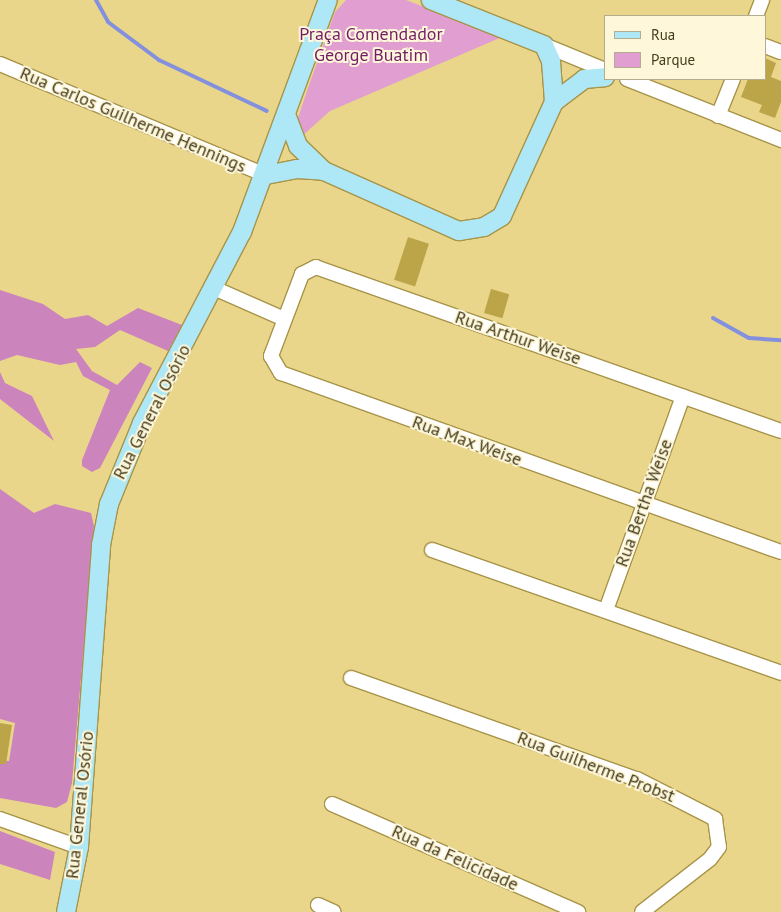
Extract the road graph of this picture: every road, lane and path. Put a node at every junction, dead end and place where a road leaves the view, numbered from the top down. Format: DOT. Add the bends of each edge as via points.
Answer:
graph roads {
  1 [pos="762,0"];
  2 [pos="331,1"];
  3 [pos="436,1"];
  4 [pos="756,15"];
  5 [pos="544,45"];
  6 [pos="766,46"];
  7 [pos="781,52"];
  8 [pos="0,64"];
  9 [pos="604,70"];
  10 [pos="604,77"];
  11 [pos="629,80"];
  12 [pos="733,80"];
  13 [pos="554,102"];
  14 [pos="718,116"];
  15 [pos="287,117"];
  16 [pos="781,140"];
  17 [pos="324,171"];
  18 [pos="266,175"];
  19 [pos="216,289"];
  20 [pos="284,319"];
  21 [pos="683,396"];
  22 [pos="781,431"];
  23 [pos="644,504"];
  24 [pos="432,550"];
  25 [pos="781,552"];
  26 [pos="606,610"];
  27 [pos="781,673"];
  28 [pos="351,678"];
  29 [pos="332,804"];
  30 [pos="0,819"];
  31 [pos="79,847"];
  32 [pos="318,905"];
  33 [pos="66,912"];
  34 [pos="334,912"];
  35 [pos="578,912"];
  36 [pos="642,912"];
  1 -- 4 [label="street"];
  2 -- 15 [label="main road, Rua General Osório"];
  3 -- 5 [label="main road"];
  5 -- 9 [label="street"];
  5 -- 13 [label="main road" via="554,71"];
  6 -- 7 [label="street"];
  8 -- 18 [label="street, Rua Carlos Guilherme Hennings"];
  10 -- 13 [label="main road" via="578,82"];
  11 -- 14 [label="street"];
  12 -- 14 [label="street"];
  13 -- 17 [label="main road" via="510,206 484,228 459,231 446,227"];
  14 -- 16 [label="street"];
  15 -- 17 [label="main road" via="298,146"];
  15 -- 18 [label="main road, Rua General Osório"];
  17 -- 18 [label="main road" via="298,169"];
  18 -- 19 [label="main road, Rua General Osório"];
  19 -- 20 [label="street"];
  19 -- 31 [label="main road, Rua General Osório" via="142,424 109,504 101,545"];
  20 -- 21 [label="street, Rua Arthur Weise" via="302,274 316,267"];
  20 -- 23 [label="street, Rua Max Weise" via="271,356 281,373"];
  21 -- 22 [label="street, Rua Arthur Weise"];
  21 -- 23 [label="street, Rua Bertha Weise"];
  23 -- 25 [label="street, Rua Max Weise"];
  23 -- 26 [label="street, Rua Bertha Weise"];
  24 -- 26 [label="street"];
  26 -- 27 [label="street"];
  28 -- 36 [label="street, Rua Guilherme Probst" via="637,780 715,819 720,846 710,859"];
  29 -- 35 [label="street, Rua da Felicidade"];
  30 -- 31 [label="street"];
  31 -- 33 [label="main road, Rua General Osório"];
  32 -- 34 [label="street"];
}
